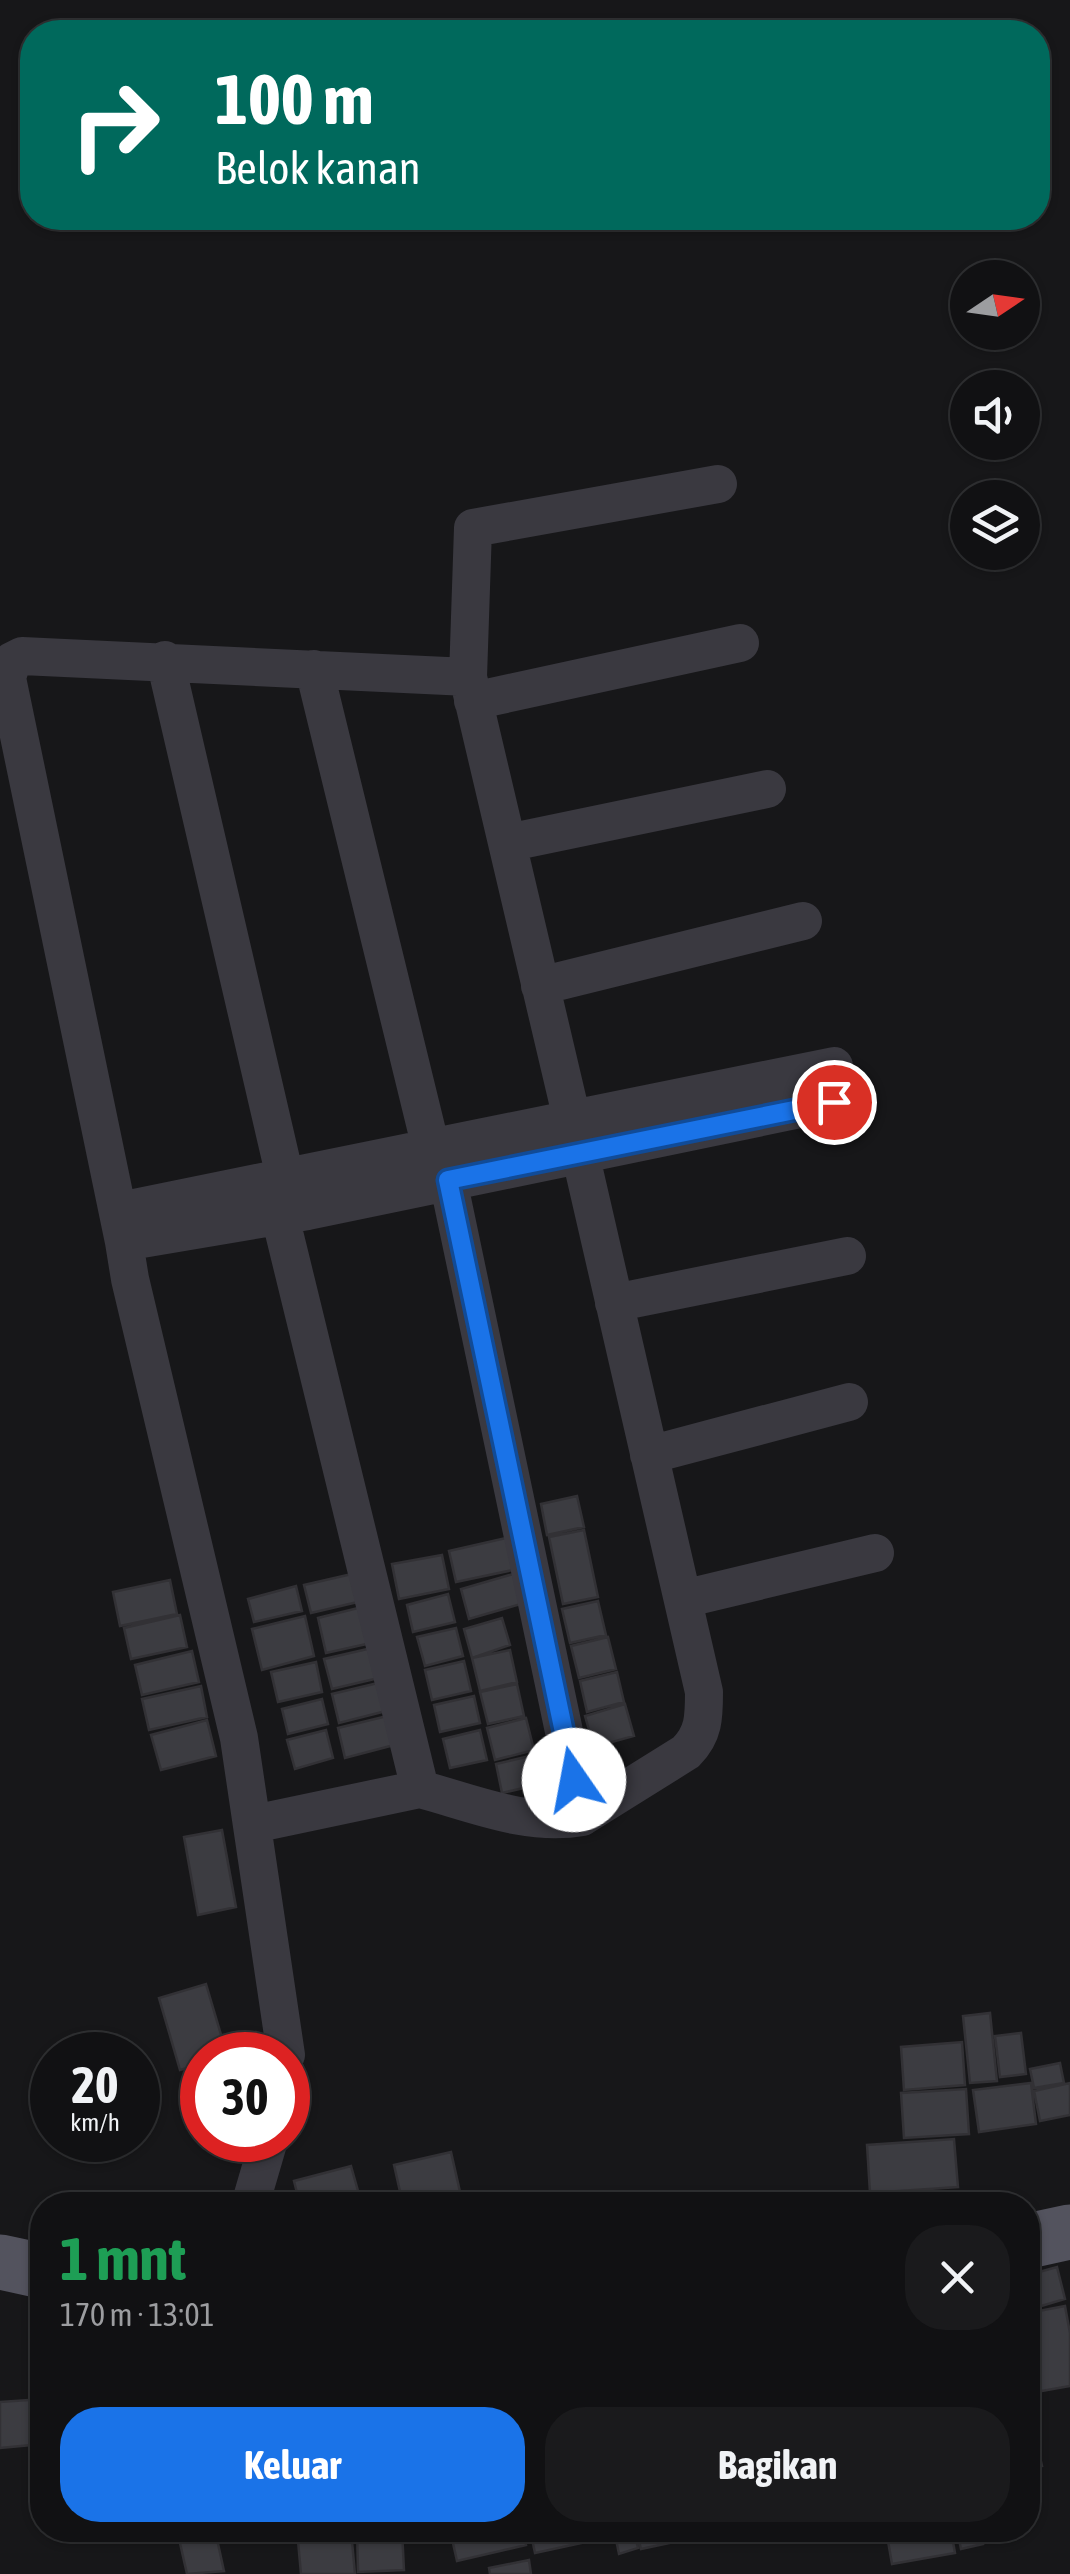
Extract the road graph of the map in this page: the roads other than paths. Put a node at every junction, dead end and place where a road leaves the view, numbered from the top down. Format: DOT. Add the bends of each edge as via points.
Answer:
graph roads {
  1 [pos="718,484"];
  2 [pos="740,643"];
  3 [pos="165,660"];
  4 [pos="314,669"];
  5 [pos="471,689"];
  6 [pos="766,789"];
  7 [pos="507,843"];
  8 [pos="802,921"];
  9 [pos="540,986"];
  10 [pos="834,1084"];
  11 [pos="576,1136"];
  12 [pos="439,1164"];
  13 [pos="286,1177"];
  14 [pos="280,1216"];
  15 [pos="122,1226"];
  16 [pos="848,1256"];
  17 [pos="614,1303"];
  18 [pos="849,1402"];
  19 [pos="650,1455"];
  20 [pos="875,1553"];
  21 [pos="683,1600"];
  22 [pos="420,1790"];
  23 [pos="582,1817"];
  24 [pos="254,1824"];
  25 [pos="283,2032"];
  26 [pos="263,2162"];
  27 [pos="254,2192"];
  28 [pos="1070,2232"];
  29 [pos="1040,2238"];
  1 -- 5 [label="street" via="473,528"];
  2 -- 5 [label="street"];
  3 -- 4 [label="street"];
  3 -- 13 [label="street"];
  3 -- 15 [label="street" via="22,656 12,661 7,678"];
  4 -- 5 [label="street"];
  4 -- 12 [label="street"];
  5 -- 7 [label="street"];
  6 -- 7 [label="street"];
  7 -- 9 [label="street"];
  8 -- 9 [label="street"];
  9 -- 11 [label="street"];
  10 -- 11 [label="street"];
  11 -- 12 [label="street"];
  11 -- 17 [label="street"];
  12 -- 13 [label="street"];
  12 -- 14 [label="street"];
  12 -- 23 [label="street"];
  13 -- 15 [label="street"];
  14 -- 15 [label="street"];
  14 -- 22 [label="street"];
  15 -- 24 [label="street"];
  16 -- 17 [label="street"];
  17 -- 19 [label="street"];
  18 -- 19 [label="street"];
  19 -- 21 [label="street"];
  20 -- 21 [label="street"];
  21 -- 23 [label="street" via="704,1692 704,1727 686,1752"];
  22 -- 23 [label="street" via="534,1820"];
  22 -- 24 [label="street"];
  24 -- 25 [label="street"];
  26 -- 27 [label="street"];
  28 -- 29 [label="main road"];
}
